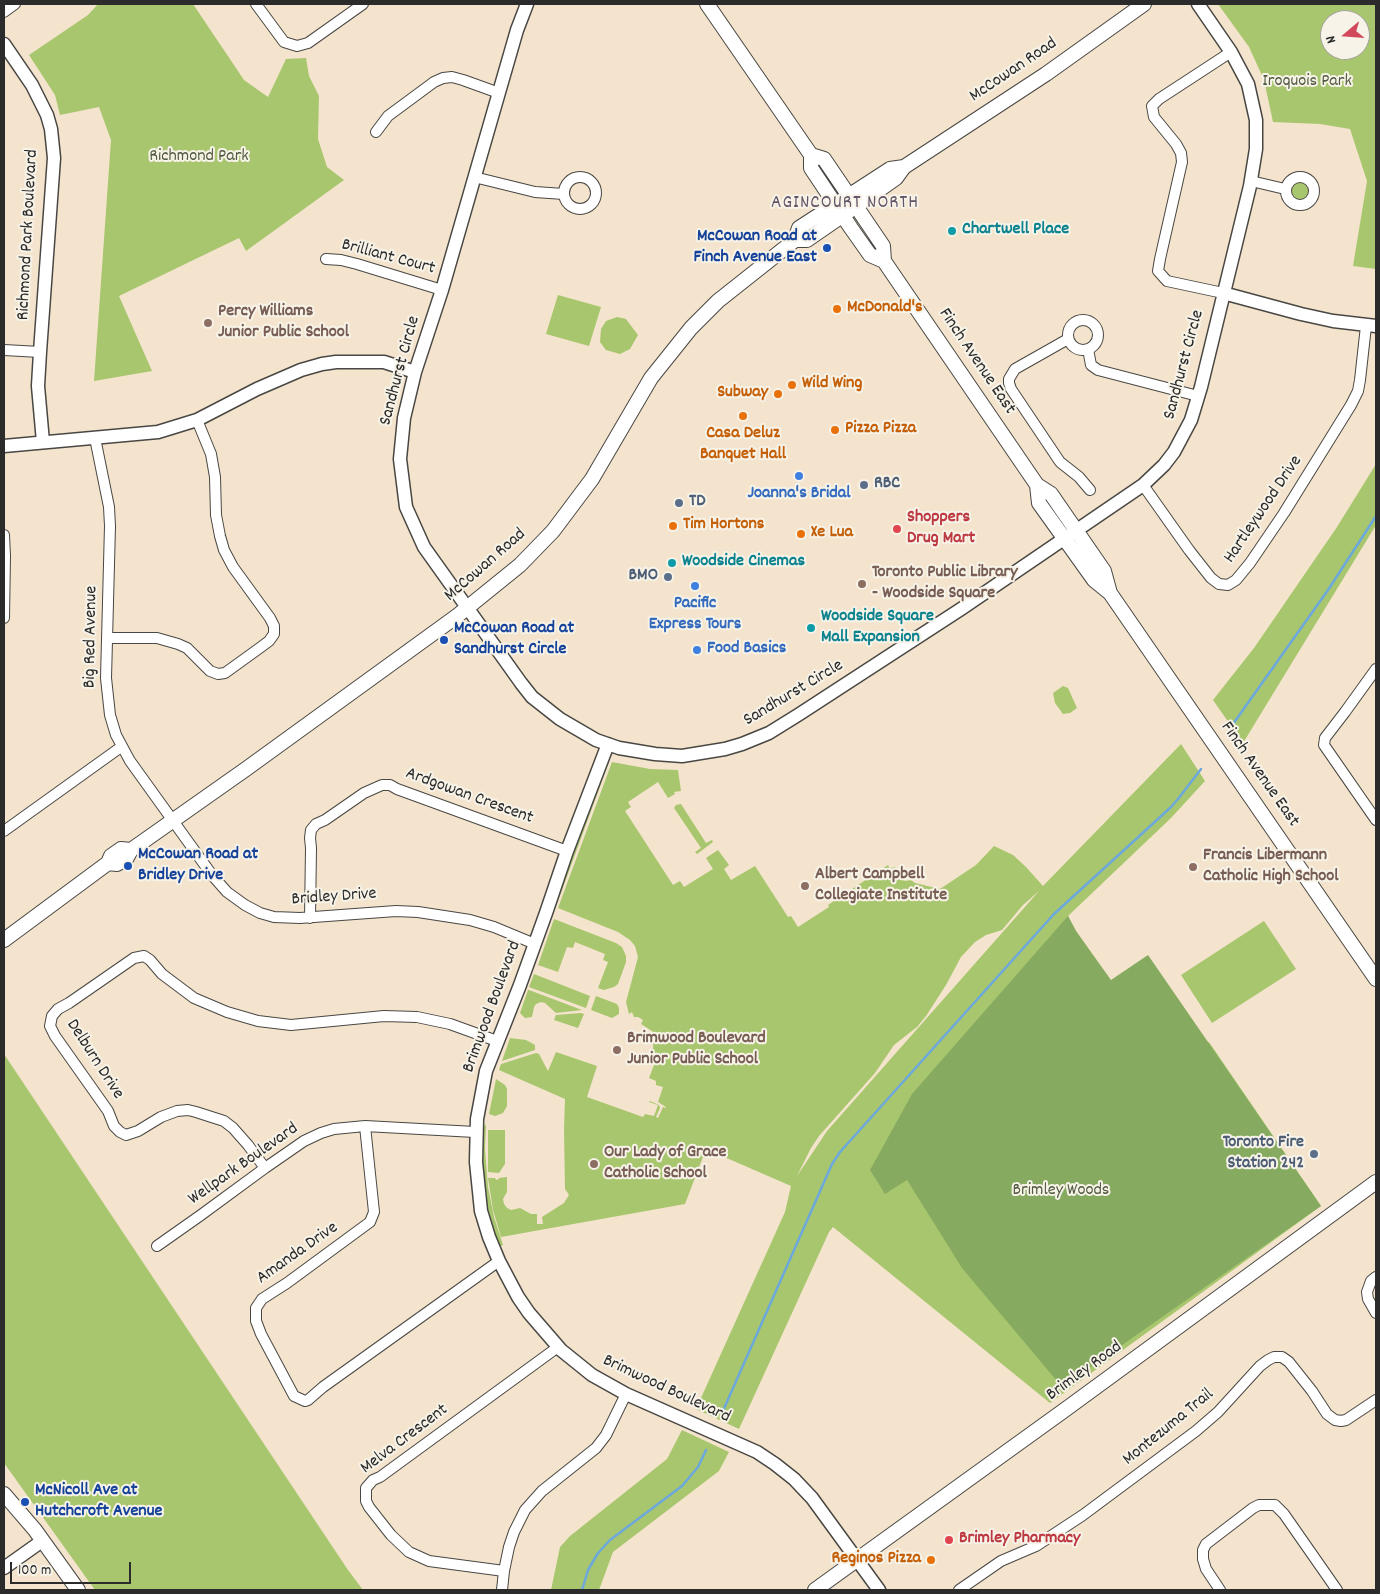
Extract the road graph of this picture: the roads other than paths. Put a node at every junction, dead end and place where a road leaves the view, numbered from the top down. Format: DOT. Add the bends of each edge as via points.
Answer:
graph roads {
  1 [pos="15,4"];
  2 [pos="256,4"];
  3 [pos="363,4"];
  4 [pos="527,4"];
  5 [pos="707,4"];
  6 [pos="1144,4"];
  7 [pos="1198,4"];
  8 [pos="4,12"];
  9 [pos="4,44"];
  10 [pos="1231,52"];
  11 [pos="499,93"];
  12 [pos="376,132"];
  13 [pos="811,156"];
  14 [pos="474,177"];
  15 [pos="1251,181"];
  16 [pos="1285,189"];
  17 [pos="564,194"];
  18 [pos="852,201"];
  19 [pos="839,210"];
  20 [pos="326,259"];
  21 [pos="884,260"];
  22 [pos="442,290"];
  23 [pos="1223,294"];
  24 [pos="1371,326"];
  25 [pos="1068,339"];
  26 [pos="1088,349"];
  27 [pos="4,350"];
  28 [pos="40,352"];
  29 [pos="415,372"];
  30 [pos="1198,396"];
  31 [pos="197,420"];
  32 [pos="95,438"];
  33 [pos="43,442"];
  34 [pos="4,446"];
  35 [pos="1143,485"];
  36 [pos="1037,486"];
  37 [pos="1090,490"];
  38 [pos="1077,531"];
  39 [pos="4,535"];
  40 [pos="1064,539"];
  41 [pos="5,556"];
  42 [pos="1110,593"];
  43 [pos="467,608"];
  44 [pos="4,618"];
  45 [pos="107,638"];
  46 [pos="1376,669"];
  47 [pos="608,744"];
  48 [pos="121,747"];
  49 [pos="172,820"];
  50 [pos="1376,820"];
  51 [pos="4,831"];
  52 [pos="567,851"];
  53 [pos="310,918"];
  54 [pos="4,940"];
  55 [pos="535,944"];
  56 [pos="1376,979"];
  57 [pos="497,1041"];
  58 [pos="365,1126"];
  59 [pos="476,1132"];
  60 [pos="265,1168"];
  61 [pos="1376,1182"];
  62 [pos="157,1246"];
  63 [pos="499,1262"];
  64 [pos="1376,1277"];
  65 [pos="1376,1313"];
  66 [pos="558,1347"];
  67 [pos="626,1394"];
  68 [pos="1376,1400"];
  69 [pos="4,1494"];
  70 [pos="42,1541"];
  71 [pos="857,1560"];
  72 [pos="4,1568"];
  73 [pos="504,1571"];
  74 [pos="78,1590"];
  75 [pos="502,1590"];
  76 [pos="815,1590"];
  77 [pos="879,1590"];
  78 [pos="959,1590"];
  79 [pos="1220,1590"];
  80 [pos="1338,1590"];
  1 -- 8 [label="street"];
  2 -- 3 [label="street" via="284,42 296,46 308,43"];
  4 -- 11 [label="street, Sandhurst Circle"];
  5 -- 13 [label="main road, Finch Avenue East"];
  6 -- 18 [label="main road, McCowan Road" via="1046,74 904,167 890,169"];
  7 -- 10 [label="street, Sandhurst Circle"];
  9 -- 28 [label="street, Richmond Park Boulevard" via="40,99 52,138 54,158"];
  10 -- 15 [label="street, Sandhurst Circle" via="1248,84 1256,120"];
  10 -- 23 [label="street" via="1152,106 1154,117 1176,144 1182,162 1158,271 1167,280"];
  11 -- 12 [label="street" via="452,77 443,78 388,116"];
  11 -- 14 [label="street, Sandhurst Circle"];
  13 -- 18 [label="main road, Finch Avenue East" via="824,159"];
  13 -- 19 [label="main road, Finch Avenue East" via="811,168"];
  14 -- 17 [label="street" via="535,192"];
  14 -- 22 [label="street, Sandhurst Circle"];
  15 -- 16 [label="street"];
  15 -- 23 [label="street, Sandhurst Circle"];
  18 -- 19 [label="main road, McCowan Road"];
  18 -- 21 [label="main road, Finch Avenue East" via="883,246"];
  19 -- 21 [label="main road, Finch Avenue East" via="870,255"];
  19 -- 43 [label="main road, McCowan Road" via="807,240 795,240 729,291 691,328 652,378 592,479 553,531 520,565"];
  20 -- 22 [label="street, Brilliant Court" via="357,264"];
  21 -- 36 [label="main road, Finch Avenue East"];
  22 -- 29 [label="street, Sandhurst Circle"];
  23 -- 24 [label="street" via="1301,314"];
  23 -- 30 [label="street, Sandhurst Circle"];
  24 -- 35 [label="street, Hartleywood Drive" via="1358,391 1351,406 1284,513 1236,580 1228,585 1219,584 1211,578"];
  25 -- 26 [label="street" via="1074,347"];
  25 -- 26 [label="street" via="1072,324 1080,320 1094,324 1098,334"];
  25 -- 37 [label="street" via="1016,369 1009,384 1060,462"];
  26 -- 30 [label="street" via="1091,365 1098,370"];
  27 -- 28 [label="street"];
  28 -- 33 [label="street, Richmond Park Boulevard" via="38,386"];
  29 -- 31 [label="street" via="384,362 322,364 257,389"];
  29 -- 43 [label="street, Sandhurst Circle" via="401,438 406,507 424,548"];
  30 -- 35 [label="street, Sandhurst Circle" via="1178,446"];
  31 -- 32 [label="street" via="158,432"];
  31 -- 45 [label="street" via="216,476 216,515 224,550 270,618 274,634 261,648 225,673 218,674 178,644 157,638"];
  32 -- 33 [label="street"];
  32 -- 45 [label="street, Big Red Avenue" via="109,507"];
  33 -- 34 [label="street"];
  35 -- 38 [label="street, Sandhurst Circle"];
  36 -- 38 [label="main road, Finch Avenue East" via="1052,494"];
  36 -- 40 [label="main road, Finch Avenue East" via="1039,502"];
  38 -- 40 [label="street, Sandhurst Circle"];
  38 -- 42 [label="main road, Finch Avenue East" via="1104,571"];
  39 -- 41 [label="street"];
  40 -- 42 [label="main road, Finch Avenue East" via="1094,580"];
  40 -- 47 [label="street, Sandhurst Circle" via="829,696 760,736 725,749 682,756"];
  41 -- 44 [label="street"];
  42 -- 56 [label="main road, Finch Avenue East"];
  43 -- 47 [label="street, Sandhurst Circle" via="532,696 577,730"];
  43 -- 49 [label="main road, McCowan Road"];
  45 -- 48 [label="street, Big Red Avenue" via="107,695"];
  46 -- 50 [label="street" via="1325,738 1324,745"];
  47 -- 52 [label="street, Brimwood Boulevard"];
  48 -- 49 [label="street, Big Red Avenue"];
  48 -- 51 [label="street"];
  49 -- 53 [label="street, Bridley Drive" via="226,892 260,913 274,917"];
  49 -- 54 [label="main road, McCowan Road" via="131,850 121,849 111,856 108,864"];
  52 -- 53 [label="street, Ardgowan Crescent" via="390,785 382,785 364,793 311,830"];
  52 -- 55 [label="street, Brimwood Boulevard"];
  53 -- 55 [label="street, Bridley Drive" via="387,911 418,912 470,920"];
  55 -- 57 [label="street, Brimwood Boulevard"];
  57 -- 59 [label="street, Brimwood Boulevard" via="486,1071"];
  57 -- 60 [label="street, Delburn Drive" via="450,1024 417,1017 384,1016 292,1025 258,1021 194,998 144,956 134,958 52,1016 50,1026 55,1036 120,1132 126,1135 138,1131 177,1111 196,1112 233,1128"];
  58 -- 59 [label="street, Wellpark Boulevard"];
  58 -- 60 [label="street, Wellpark Boulevard" via="321,1133"];
  58 -- 63 [label="street, Amanda Drive" via="374,1212 370,1222 262,1299 256,1308 261,1334 294,1396 308,1400"];
  59 -- 63 [label="street, Brimwood Boulevard" via="481,1211"];
  60 -- 62 [label="street, Wellpark Boulevard"];
  61 -- 71 [label="main road, Brimley Road"];
  63 -- 66 [label="street, Brimwood Boulevard" via="529,1313"];
  64 -- 65 [label="street" via="1367,1292"];
  66 -- 67 [label="street, Brimwood Boulevard" via="592,1375"];
  66 -- 73 [label="street, Melva Crescent" via="366,1488 369,1507 409,1552 429,1561"];
  67 -- 71 [label="street, Brimwood Boulevard" via="757,1452 775,1464 805,1490"];
  67 -- 73 [label="street" via="596,1448 542,1491 525,1510 514,1532"];
  68 -- 78 [label="street, Montezuma Trail" via="1346,1420 1335,1420 1327,1414 1289,1362 1282,1357 1274,1357 1260,1366 1196,1431 1083,1515 1036,1546 1001,1561"];
  69 -- 70 [label="main road"];
  70 -- 72 [label="street"];
  70 -- 74 [label="main road"];
  71 -- 76 [label="main road, Brimley Road"];
  71 -- 77 [label="street, Brimwood Boulevard"];
  73 -- 75 [label="street"];
  79 -- 80 [label="street" via="1206,1569 1202,1550 1253,1508 1275,1505"];
}
